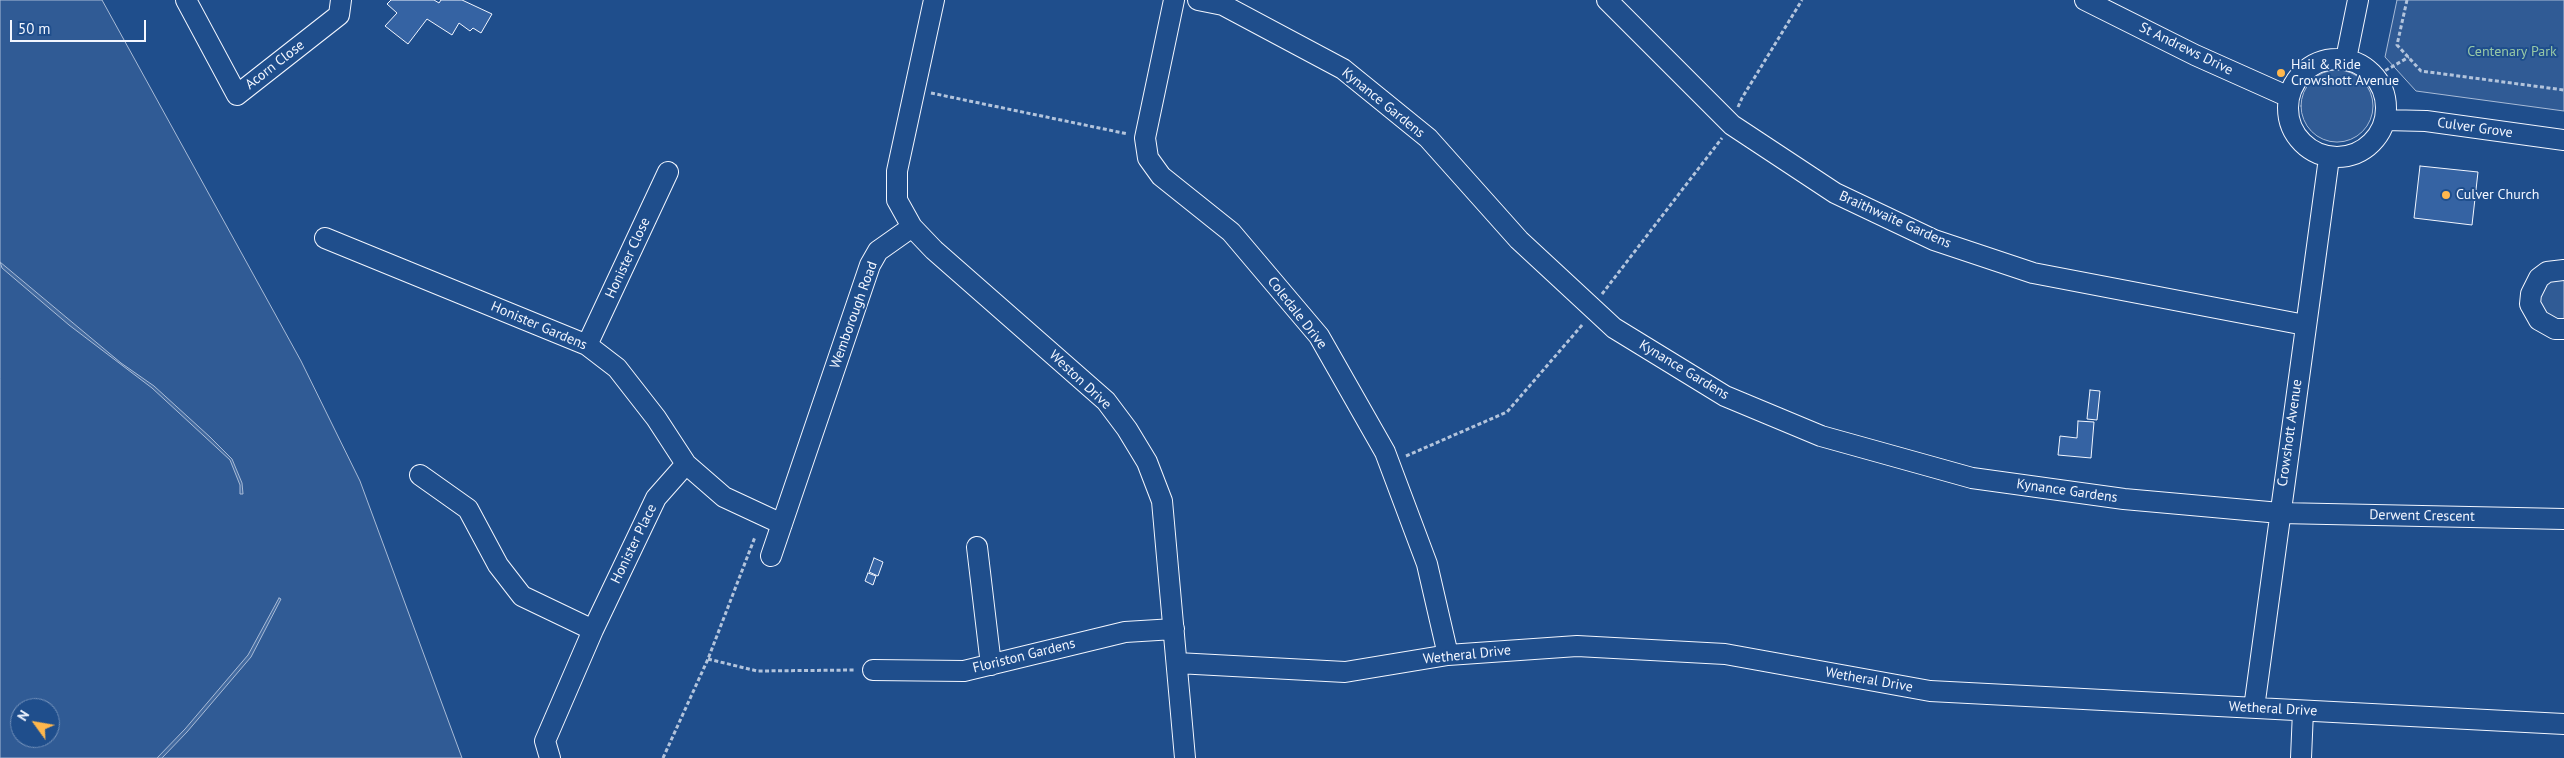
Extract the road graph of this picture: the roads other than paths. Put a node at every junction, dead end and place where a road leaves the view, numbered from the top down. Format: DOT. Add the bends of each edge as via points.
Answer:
graph roads {
  1 [pos="186,0"];
  2 [pos="341,0"];
  3 [pos="934,0"];
  4 [pos="1174,0"];
  5 [pos="1198,0"];
  6 [pos="1607,0"];
  7 [pos="2085,0"];
  8 [pos="2358,0"];
  9 [pos="2346,58"];
  10 [pos="2289,97"];
  11 [pos="2385,120"];
  12 [pos="2564,140"];
  13 [pos="2328,158"];
  14 [pos="668,172"];
  15 [pos="912,227"];
  16 [pos="325,238"];
  17 [pos="2564,270"];
  18 [pos="2305,324"];
  19 [pos="2564,329"];
  20 [pos="587,345"];
  21 [pos="686,464"];
  22 [pos="420,476"];
  23 [pos="2280,513"];
  24 [pos="2564,519"];
  25 [pos="782,524"];
  26 [pos="977,547"];
  27 [pos="771,556"];
  28 [pos="1174,629"];
  29 [pos="593,630"];
  30 [pos="1448,655"];
  31 [pos="1177,663"];
  32 [pos="991,665"];
  33 [pos="874,670"];
  34 [pos="2254,708"];
  35 [pos="2303,711"];
  36 [pos="2564,724"];
  37 [pos="550,758"];
  38 [pos="1185,758"];
  39 [pos="2301,758"];
  1 -- 2 [label="street, Acorn Close" via="237,95 339,14"];
  3 -- 15 [label="street" via="897,170 897,200"];
  4 -- 30 [label="street, Coledale Drive" via="1145,138 1148,158 1161,176 1231,232 1319,336 1389,463 1427,564"];
  5 -- 23 [label="street, Kynance Gardens" via="1223,5 1343,69 1428,138 1519,240 1614,328 1725,396 1821,436 1972,478 2124,499"];
  6 -- 18 [label="street, Braithwaite Gardens" via="1732,125 1835,193 1934,240 2033,273"];
  7 -- 10 [label="street, St Andrews Drive"];
  8 -- 9 [label="street"];
  9 -- 10 [label="street" via="2311,66 2297,79"];
  9 -- 11 [label="street" via="2366,68 2379,83 2386,101"];
  10 -- 13 [label="street" via="2288,116 2294,134 2308,148"];
  11 -- 12 [label="street, Culver Grove" via="2426,121"];
  11 -- 13 [label="street" via="2376,138 2362,151"];
  13 -- 18 [label="street, Crowshott Avenue"];
  14 -- 20 [label="street, Honister Close"];
  15 -- 25 [label="street, Wemborough Road" via="878,251 870,265"];
  15 -- 28 [label="street, Weston Drive" via="1106,401 1127,429 1147,462 1162,500"];
  16 -- 20 [label="street, Honister Gardens"];
  17 -- 19 [label="street" via="2547,272 2539,278 2530,304 2546,326"];
  18 -- 23 [label="street, Crowshott Avenue"];
  20 -- 21 [label="street, Honister Gardens" via="617,368"];
  21 -- 25 [label="street, Honister Gardens" via="724,497"];
  21 -- 29 [label="street, Honister Place" via="656,498"];
  22 -- 29 [label="street" via="468,509 498,565 522,596"];
  23 -- 24 [label="street, Derwent Crescent"];
  23 -- 34 [label="street, Crowshott Avenue"];
  25 -- 27 [label="street, Wemborough Road"];
  26 -- 32 [label="street"];
  28 -- 31 [label="street, Weston Drive"];
  28 -- 32 [label="street, Floriston Gardens" via="1116,634"];
  29 -- 37 [label="street, Honister Place" via="545,741"];
  30 -- 31 [label="street, Wetheral Drive" via="1345,672"];
  30 -- 34 [label="street, Wetheral Drive" via="1577,646 1726,654 1930,691"];
  31 -- 38 [label="street, Weston Drive"];
  32 -- 33 [label="street, Floriston Gardens" via="964,671"];
  34 -- 35 [label="street, Wetheral Drive"];
  35 -- 36 [label="street, Wetheral Drive"];
  35 -- 39 [label="street"];
}
